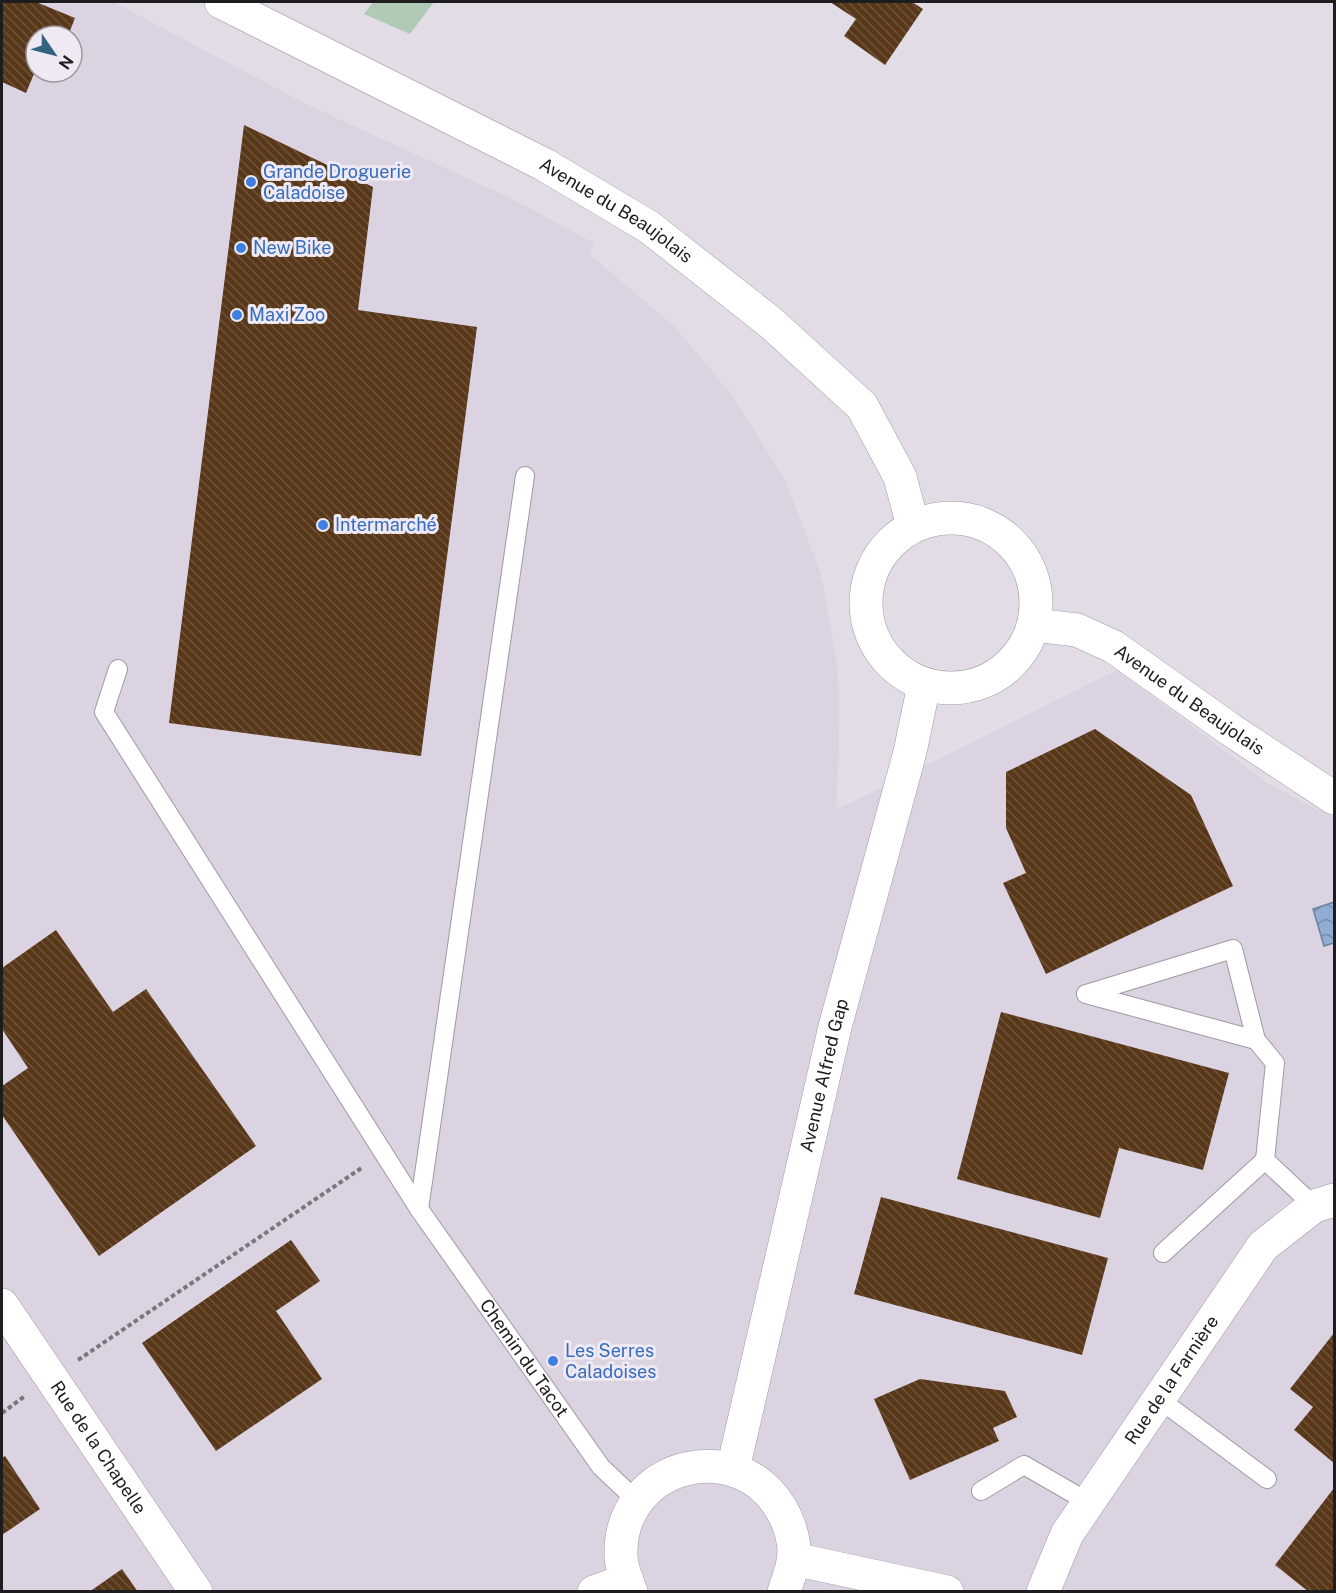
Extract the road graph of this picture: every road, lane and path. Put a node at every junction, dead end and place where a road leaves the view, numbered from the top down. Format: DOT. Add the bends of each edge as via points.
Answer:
graph roads {
  1 [pos="221,2"];
  2 [pos="525,476"];
  3 [pos="913,526"];
  4 [pos="1035,625"];
  5 [pos="118,669"];
  6 [pos="924,686"];
  7 [pos="1335,798"];
  8 [pos="1256,1040"];
  9 [pos="383,1153"];
  10 [pos="1265,1160"];
  11 [pos="1324,1203"];
  12 [pos="419,1209"];
  13 [pos="1162,1253"];
  14 [pos="2,1305"];
  15 [pos="51,1378"];
  16 [pos="1159,1399"];
  17 [pos="2,1413"];
  18 [pos="733,1469"];
  19 [pos="1267,1479"];
  20 [pos="981,1491"];
  21 [pos="637,1501"];
  22 [pos="1088,1502"];
  23 [pos="794,1559"];
  24 [pos="629,1586"];
  25 [pos="196,1592"];
  26 [pos="594,1592"];
  27 [pos="784,1592"];
  28 [pos="947,1592"];
  29 [pos="1043,1592"];
  1 -- 3 [label="street, Avenue du Beaujolais" via="545,165 649,227 770,322 862,406 900,477"];
  2 -- 12 [label="lane"];
  3 -- 4 [label="street" via="943,517 979,521 1003,534 1025,559 1036,591"];
  3 -- 6 [label="street" via="884,548 867,582 866,622 885,660"];
  4 -- 6 [label="street" via="1011,666 966,688"];
  4 -- 7 [label="street, Avenue du Beaujolais" via="1077,630 1114,647"];
  5 -- 9 [label="lane, Chemin du Tacot" via="104,712"];
  6 -- 18 [label="street, Avenue Alfred Gap" via="910,752 835,1028"];
  8 -- 8 [label="lane" via="1142,1010 1086,994 1233,949"];
  8 -- 10 [label="lane" via="1275,1063"];
  9 -- 12 [label="lane, Chemin du Tacot"];
  9 -- 15 [label="path"];
  10 -- 11 [label="lane"];
  10 -- 13 [label="lane"];
  11 -- 16 [label="street, Rue de la Farnière" via="1263,1246"];
  12 -- 21 [label="lane, Chemin du Tacot" via="601,1467"];
  14 -- 15 [label="street, Rue de la Chapelle"];
  15 -- 17 [label="path"];
  15 -- 25 [label="street, Rue de la Chapelle"];
  16 -- 19 [label="lane"];
  16 -- 22 [label="street, Rue de la Farnière"];
  18 -- 21 [label="street" via="703,1465 683,1469 656,1482"];
  18 -- 23 [label="street" via="754,1479 776,1499 791,1528"];
  20 -- 22 [label="lane" via="1024,1465"];
  21 -- 24 [label="street" via="624,1527 620,1558"];
  22 -- 29 [label="street, Rue de la Farnière" via="1067,1534"];
  23 -- 27 [label="street"];
  23 -- 28 [label="street"];
  24 -- 26 [label="street"];
}
